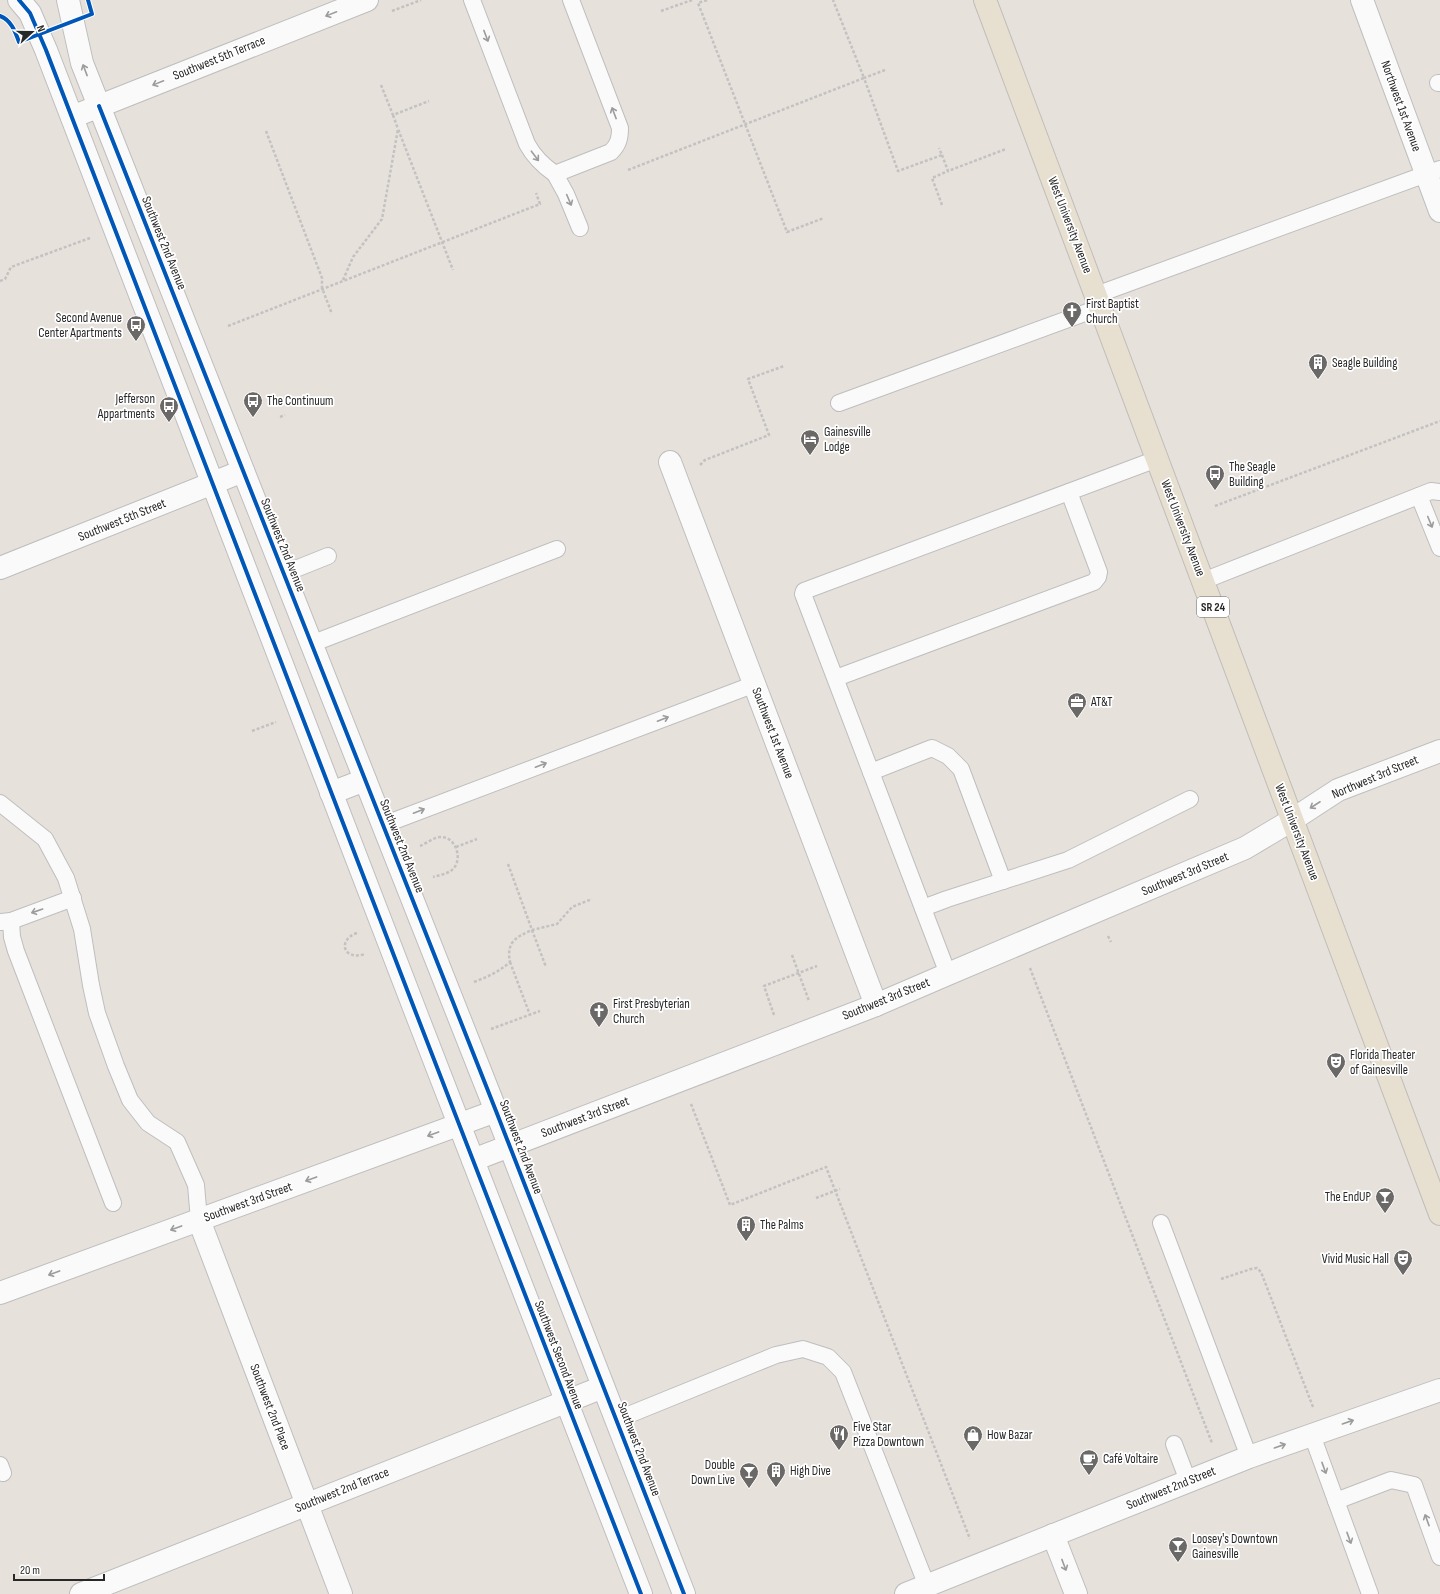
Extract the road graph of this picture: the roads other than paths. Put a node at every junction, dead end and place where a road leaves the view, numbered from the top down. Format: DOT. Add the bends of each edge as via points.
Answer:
graph roads {
  1 [pos="19,0"];
  2 [pos="68,0"];
  3 [pos="367,0"];
  4 [pos="472,0"];
  5 [pos="571,0"];
  6 [pos="985,0"];
  7 [pos="1362,0"];
  8 [pos="99,106"];
  9 [pos="72,117"];
  10 [pos="1433,172"];
  11 [pos="555,174"];
  12 [pos="1440,211"];
  13 [pos="580,228"];
  14 [pos="1098,301"];
  15 [pos="838,403"];
  16 [pos="1157,459"];
  17 [pos="670,462"];
  18 [pos="243,471"];
  19 [pos="212,483"];
  20 [pos="1069,492"];
  21 [pos="1440,492"];
  22 [pos="1419,496"];
  23 [pos="557,548"];
  24 [pos="1440,548"];
  25 [pos="328,556"];
  26 [pos="0,568"];
  27 [pos="283,574"];
  28 [pos="1203,581"];
  29 [pos="311,644"];
  30 [pos="836,678"];
  31 [pos="754,684"];
  32 [pos="1440,751"];
  33 [pos="871,772"];
  34 [pos="365,780"];
  35 [pos="331,793"];
  36 [pos="1190,799"];
  37 [pos="0,803"];
  38 [pos="1292,820"];
  39 [pos="383,824"];
  40 [pos="1003,881"];
  41 [pos="74,898"];
  42 [pos="923,908"];
  43 [pos="5,922"];
  44 [pos="948,974"];
  45 [pos="876,1005"];
  46 [pos="496,1111"];
  47 [pos="459,1124"];
  48 [pos="510,1146"];
  49 [pos="473,1160"];
  50 [pos="113,1203"];
  51 [pos="1440,1214"];
  52 [pos="199,1220"];
  53 [pos="1161,1223"];
  54 [pos="0,1294"];
  55 [pos="604,1386"];
  56 [pos="1440,1390"];
  57 [pos="566,1401"];
  58 [pos="616,1420"];
  59 [pos="1312,1435"];
  60 [pos="1174,1444"];
  61 [pos="1249,1457"];
  62 [pos="1188,1481"];
  63 [pos="1336,1501"];
  64 [pos="307,1503"];
  65 [pos="1053,1535"];
  66 [pos="1440,1557"];
  67 [pos="927,1586"];
  68 [pos="80,1594"];
  69 [pos="342,1594"];
  70 [pos="641,1594"];
  71 [pos="684,1594"];
  72 [pos="906,1594"];
  73 [pos="1076,1594"];
  74 [pos="1370,1594"];
  1 -- 9 [label="street" via="30,13"];
  8 -- 2 [label="street, Southwest 2nd Avenue, one-way" via="82,63"];
  3 -- 8 [label="street, Southwest 5th Terrace, one-way"];
  4 -- 11 [label="lane, one-way" via="527,144 543,166"];
  11 -- 5 [label="lane, one-way" via="611,152 617,146 620,137 620,128"];
  6 -- 14 [label="main road, West University Avenue / SR 24"];
  7 -- 10 [label="street, Northwest 1st Avenue"];
  8 -- 9 [label="street, Southwest 5th Terrace"];
  8 -- 18 [label="street, Southwest 2nd Avenue"];
  9 -- 19 [label="street"];
  10 -- 12 [label="street, Northwest 1st Avenue"];
  10 -- 14 [label="lane"];
  11 -- 13 [label="lane, one-way"];
  14 -- 15 [label="lane"];
  14 -- 16 [label="main road, West University Avenue / SR 24"];
  16 -- 20 [label="lane"];
  16 -- 28 [label="main road, West University Avenue / SR 24"];
  17 -- 31 [label="street, Southwest 1st Avenue"];
  18 -- 19 [label="street, Southwest 5th Street"];
  18 -- 27 [label="street, Southwest 2nd Avenue"];
  19 -- 26 [label="street, Southwest 5th Street"];
  19 -- 35 [label="street"];
  20 -- 30 [label="lane" via="1099,572 1094,582"];
  20 -- 30 [label="lane" via="805,589 803,594"];
  21 -- 22 [label="lane" via="1431,491"];
  22 -- 24 [label="lane, one-way"];
  22 -- 28 [label="lane"];
  23 -- 29 [label="lane"];
  25 -- 27 [label="lane"];
  27 -- 29 [label="street, Southwest 2nd Avenue"];
  28 -- 38 [label="main road, West University Avenue / SR 24"];
  29 -- 34 [label="street, Southwest 2nd Avenue"];
  30 -- 33 [label="lane"];
  39 -- 31 [label="lane, one-way"];
  31 -- 45 [label="street, Southwest 1st Avenue"];
  32 -- 38 [label="street, Northwest 3rd Street, one-way" via="1338,790"];
  33 -- 40 [label="lane" via="932,748 948,756 961,769"];
  33 -- 42 [label="lane"];
  34 -- 35 [label="street"];
  34 -- 39 [label="street, Southwest 2nd Avenue"];
  35 -- 47 [label="street"];
  36 -- 40 [label="lane" via="1068,860"];
  37 -- 41 [label="lane" via="45,839"];
  38 -- 44 [label="street, Southwest 3rd Street" via="1246,848"];
  38 -- 51 [label="main road, West University Avenue / SR 24"];
  39 -- 46 [label="street, Southwest 2nd Avenue"];
  40 -- 42 [label="lane"];
  41 -- 43 [label="lane, one-way"];
  41 -- 52 [label="lane" via="97,1013 116,1066 130,1100 148,1123 177,1142 196,1184"];
  42 -- 44 [label="lane"];
  43 -- 50 [label="lane"];
  44 -- 45 [label="street, Southwest 3rd Street"];
  45 -- 48 [label="street, Southwest 3rd Street"];
  46 -- 47 [label="street, Southwest 3rd Street"];
  46 -- 48 [label="street, Southwest 2nd Avenue"];
  47 -- 49 [label="street, Southwest Second Avenue"];
  47 -- 52 [label="street, Southwest 3rd Street, one-way"];
  48 -- 49 [label="street, Southwest 3rd Street"];
  48 -- 55 [label="street, Southwest 2nd Avenue"];
  49 -- 57 [label="street, Southwest Second Avenue"];
  52 -- 54 [label="street, Southwest 3rd Street, one-way"];
  52 -- 64 [label="street, Southwest 2nd Place"];
  53 -- 61 [label="lane"];
  55 -- 57 [label="street, Southwest 2nd Terrace"];
  55 -- 58 [label="street, Southwest 2nd Avenue"];
  59 -- 56 [label="street, Southwest 2nd Street, one-way"];
  57 -- 64 [label="street, Southwest 2nd Terrace"];
  57 -- 70 [label="street, Southwest Second Avenue"];
  58 -- 67 [label="lane" via="776,1355 803,1349 828,1357 843,1372"];
  58 -- 71 [label="street, Southwest 2nd Avenue"];
  61 -- 59 [label="street, Southwest 2nd Street, one-way"];
  59 -- 63 [label="lane, one-way"];
  60 -- 62 [label="lane"];
  61 -- 62 [label="street, Southwest 2nd Street"];
  62 -- 65 [label="street, Southwest 2nd Street"];
  66 -- 63 [label="lane, one-way" via="1414,1485 1391,1480"];
  63 -- 74 [label="lane, one-way"];
  64 -- 68 [label="street, Southwest 2nd Terrace"];
  64 -- 69 [label="street, Southwest 2nd Place"];
  65 -- 67 [label="street, Southwest 2nd Street"];
  65 -- 73 [label="street, one-way"];
  67 -- 72 [label="street, Southwest 2nd Street"];
}
